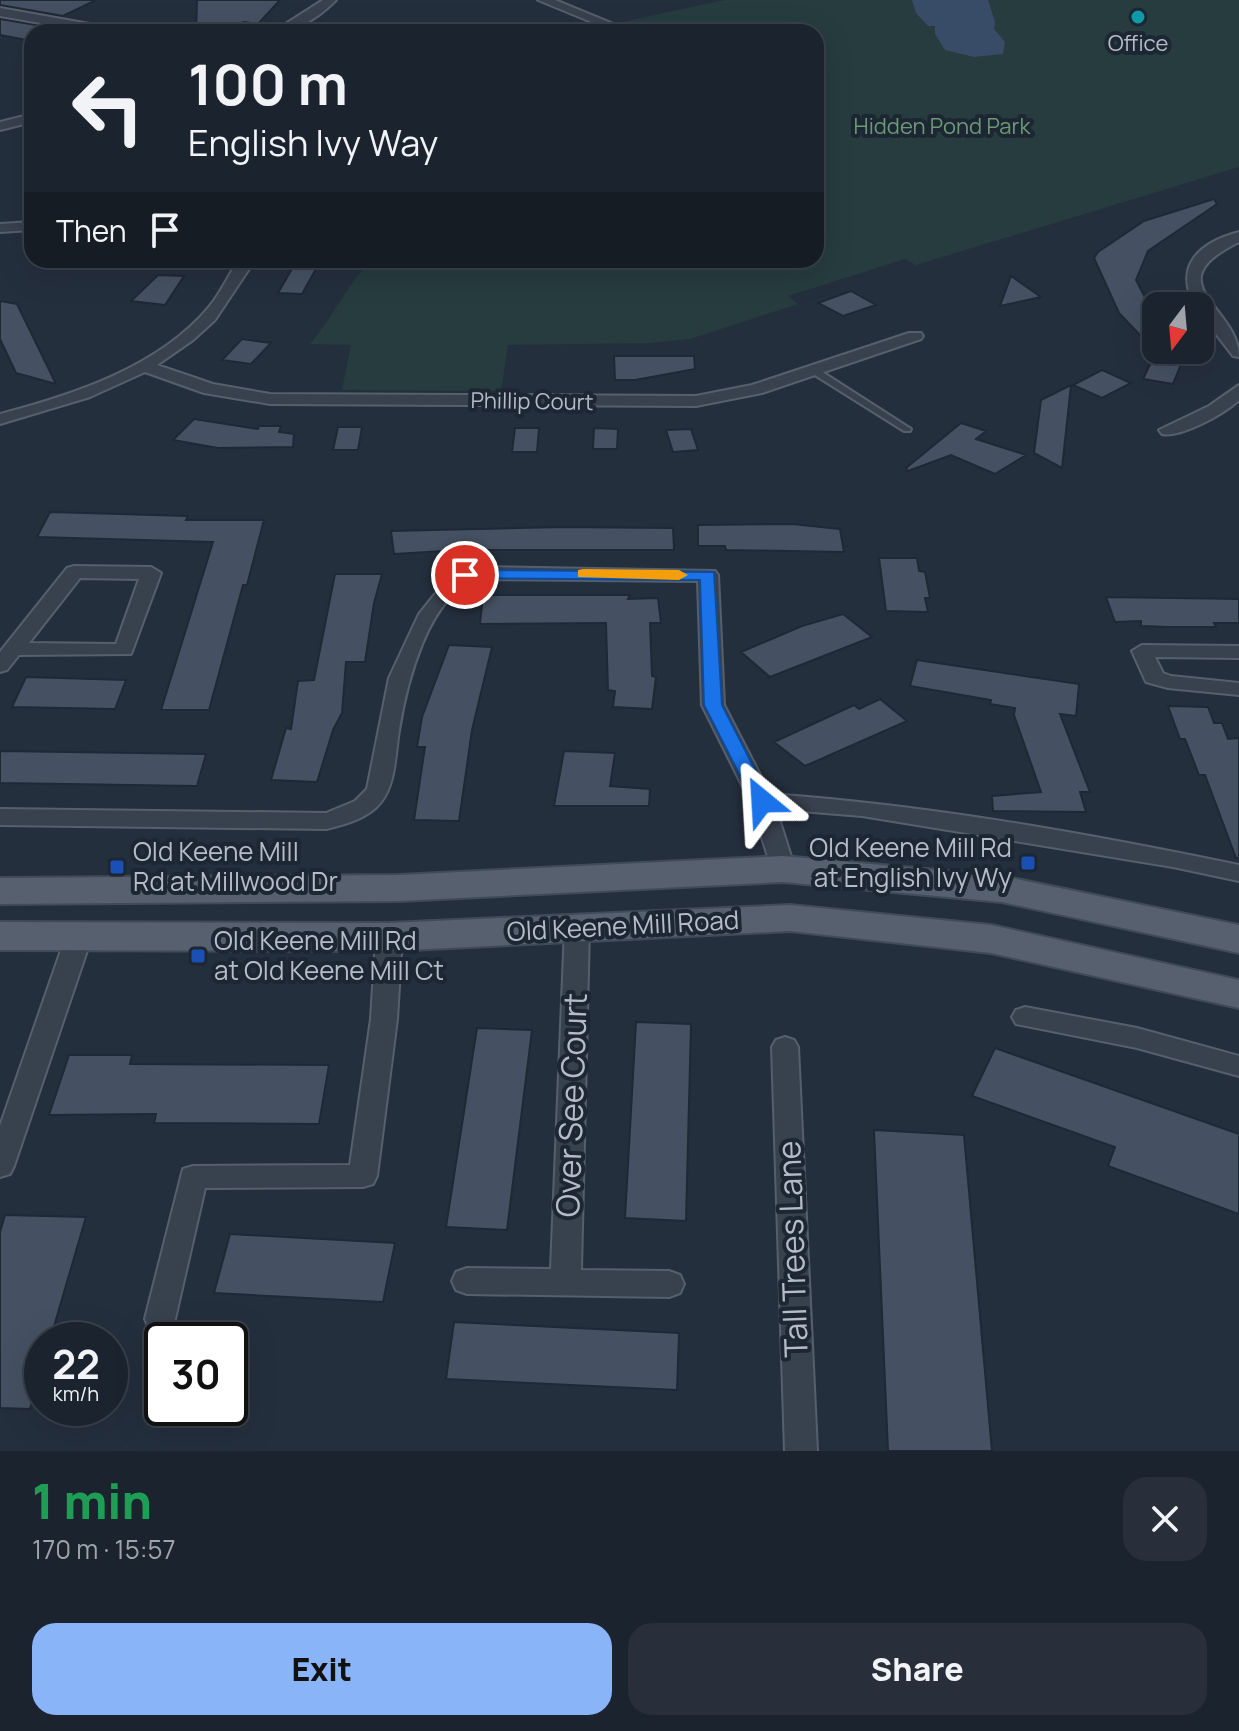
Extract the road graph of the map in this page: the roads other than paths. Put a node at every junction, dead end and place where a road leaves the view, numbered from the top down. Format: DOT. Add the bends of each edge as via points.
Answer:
graph roads {
  1 [pos="330,0"];
  2 [pos="544,0"];
  3 [pos="0,12"];
  4 [pos="67,24"];
  5 [pos="294,24"];
  6 [pos="607,24"];
  7 [pos="24,120"];
  8 [pos="0,126"];
  9 [pos="24,226"];
  10 [pos="0,228"];
  11 [pos="1239,236"];
  12 [pos="242,268"];
  13 [pos="915,336"];
  14 [pos="1239,352"];
  15 [pos="144,366"];
  16 [pos="813,370"];
  17 [pos="1239,390"];
  18 [pos="0,419"];
  19 [pos="907,429"];
  20 [pos="1168,430"];
  21 [pos="1239,652"];
  22 [pos="6,657"];
  23 [pos="1239,689"];
  24 [pos="762,801"];
  25 [pos="0,817"];
  26 [pos="783,869"];
  27 [pos="1239,873"];
  28 [pos="0,891"];
  29 [pos="577,928"];
  30 [pos="0,936"];
  31 [pos="79,936"];
  32 [pos="389,937"];
  33 [pos="1239,939"];
  34 [pos="1239,994"];
  35 [pos="1025,1017"];
  36 [pos="785,1047"];
  37 [pos="1239,1066"];
  38 [pos="0,1166"];
  39 [pos="467,1281"];
  40 [pos="566,1282"];
  41 [pos="669,1284"];
  42 [pos="160,1319"];
  43 [pos="801,1451"];
  1 -- 5 [label="street"];
  2 -- 6 [label="street"];
  3 -- 4 [label="street"];
  7 -- 8 [label="street"];
  9 -- 10 [label="street"];
  11 -- 14 [label="street" via="1204,256 1192,288"];
  12 -- 15 [label="street" via="211,315"];
  13 -- 16 [label="street, Phillip Court"];
  15 -- 16 [label="street, Phillip Court" via="210,389 270,399 654,402 718,398"];
  15 -- 18 [label="street"];
  16 -- 19 [label="lane"];
  17 -- 20 [label="street" via="1208,414"];
  21 -- 23 [label="street" via="1142,651 1154,677"];
  22 -- 22 [label="street" via="74,572 151,573 124,650"];
  24 -- 25 [label="street" via="713,705 708,575 478,573 456,579 444,590 409,646 398,676 378,789 354,812 327,821"];
  24 -- 26 [label="street"];
  24 -- 27 [label="street" via="862,808"];
  26 -- 28 [label="main road, Old Keene Mill Road" via="399,888"];
  26 -- 33 [label="main road, Old Keene Mill Road" via="1002,889"];
  29 -- 32 [label="main road, Old Keene Mill Road"];
  29 -- 34 [label="main road, Old Keene Mill Road" via="790,918 915,930 1058,952"];
  29 -- 40 [label="street, Over See Court"];
  30 -- 31 [label="main road, Old Keene Mill Road"];
  31 -- 32 [label="main road, Old Keene Mill Road"];
  31 -- 38 [label="street"];
  32 -- 42 [label="street" via="363,1176 193,1177"];
  35 -- 37 [label="street" via="1137,1038"];
  36 -- 43 [label="street, Tall Trees Lane"];
  39 -- 40 [label="street"];
  40 -- 41 [label="street"];
}
